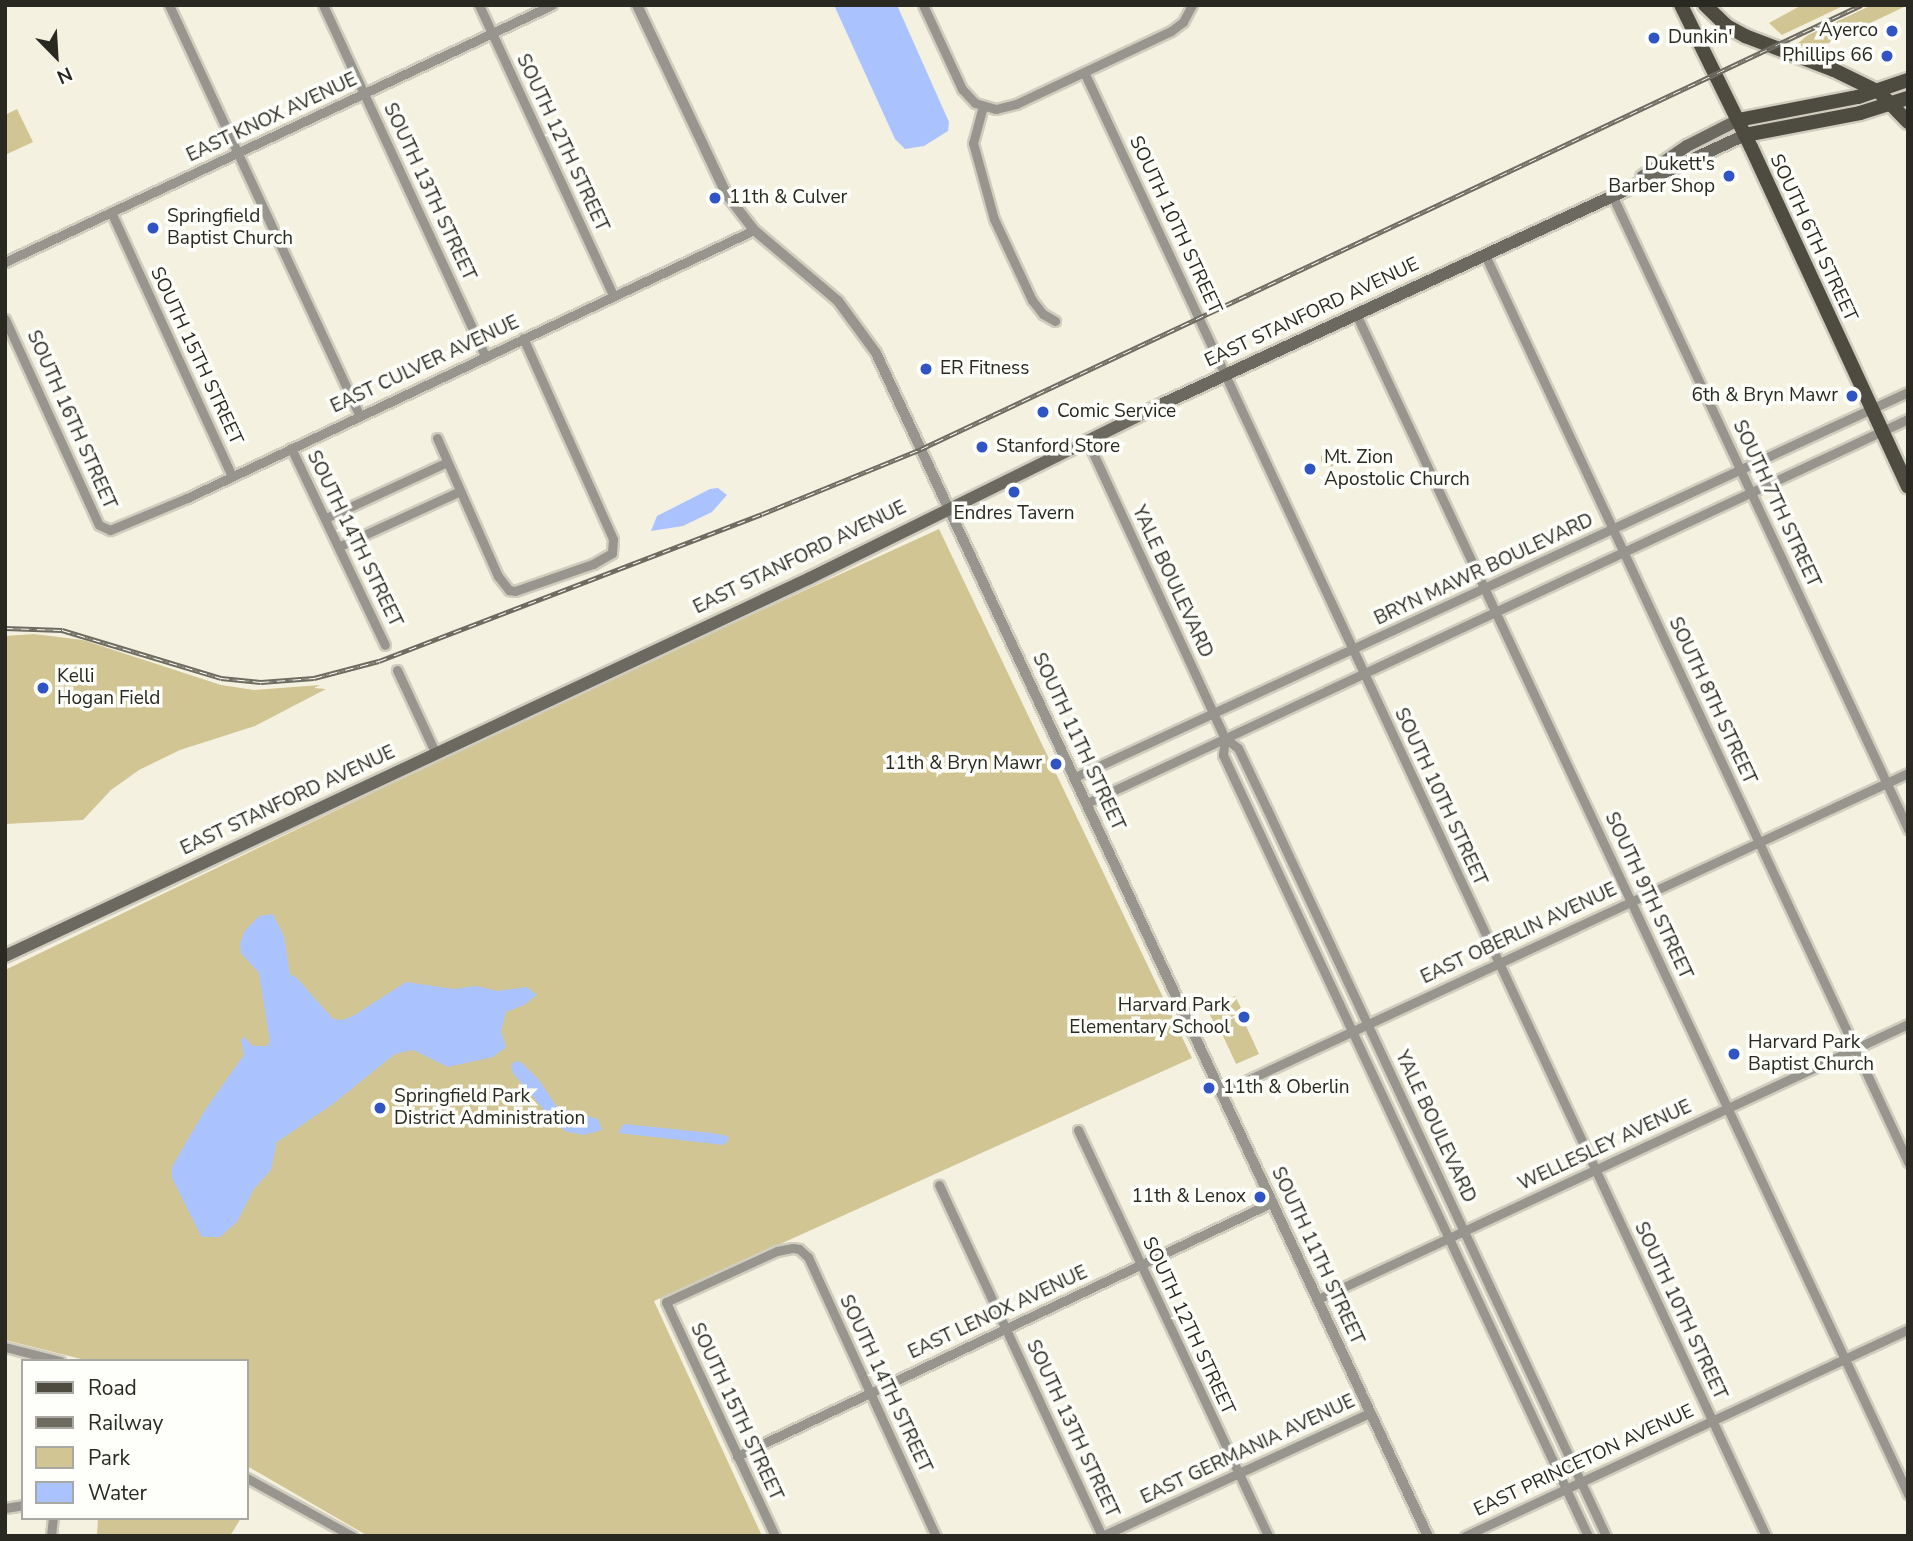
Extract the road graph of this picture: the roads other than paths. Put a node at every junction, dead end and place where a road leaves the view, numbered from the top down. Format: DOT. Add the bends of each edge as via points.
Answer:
graph roads {
  1 [pos="169,5"];
  2 [pos="323,5"];
  3 [pos="479,5"];
  4 [pos="552,5"];
  5 [pos="637,5"];
  6 [pos="923,5"];
  7 [pos="1681,5"];
  8 [pos="1705,5"];
  9 [pos="1191,6"];
  10 [pos="492,33"];
  11 [pos="1084,72"];
  12 [pos="1908,80"];
  13 [pos="1879,92"];
  14 [pos="365,94"];
  15 [pos="1908,98"];
  16 [pos="1894,103"];
  17 [pos="983,106"];
  18 [pos="1738,120"];
  19 [pos="1908,122"];
  20 [pos="1745,135"];
  21 [pos="237,154"];
  22 [pos="1612,195"];
  23 [pos="111,212"];
  24 [pos="754,230"];
  25 [pos="1485,255"];
  26 [pos="5,262"];
  27 [pos="613,295"];
  28 [pos="1356,314"];
  29 [pos="5,319"];
  30 [pos="1055,321"];
  31 [pos="523,338"];
  32 [pos="485,356"];
  33 [pos="1225,375"];
  34 [pos="1908,392"];
  35 [pos="1871,409"];
  36 [pos="360,415"];
  37 [pos="1908,419"];
  38 [pos="1882,433"];
  39 [pos="437,438"];
  40 [pos="1087,440"];
  41 [pos="291,448"];
  42 [pos="447,462"];
  43 [pos="1741,471"];
  44 [pos="232,476"];
  45 [pos="1908,487"];
  46 [pos="460,491"];
  47 [pos="1751,494"];
  48 [pos="949,507"];
  49 [pos="326,518"];
  50 [pos="110,530"];
  51 [pos="1613,530"];
  52 [pos="340,546"];
  53 [pos="1624,553"];
  54 [pos="1485,589"];
  55 [pos="1496,612"];
  56 [pos="385,645"];
  57 [pos="1352,651"];
  58 [pos="397,670"];
  59 [pos="1363,674"];
  60 [pos="1214,714"];
  61 [pos="1225,738"];
  62 [pos="435,752"];
  63 [pos="1908,773"];
  64 [pos="1075,777"];
  65 [pos="1887,783"];
  66 [pos="1087,803"];
  67 [pos="1908,829"];
  68 [pos="1758,842"];
  69 [pos="1631,901"];
  70 [pos="5,956"];
  71 [pos="1499,964"];
  72 [pos="1908,1024"];
  73 [pos="1368,1025"];
  74 [pos="1352,1032"];
  75 [pos="1855,1049"];
  76 [pos="1222,1092"];
  77 [pos="1727,1108"];
  78 [pos="1078,1130"];
  79 [pos="1908,1162"];
  80 [pos="1595,1171"];
  81 [pos="939,1185"];
  82 [pos="1273,1202"];
  83 [pos="1464,1231"];
  84 [pos="1449,1239"];
  85 [pos="1140,1265"];
  86 [pos="1318,1299"];
  87 [pos="666,1302"];
  88 [pos="1006,1329"];
  89 [pos="1908,1329"];
  90 [pos="5,1347"];
  91 [pos="52,1359"];
  92 [pos="1845,1359"];
  93 [pos="870,1393"];
  94 [pos="1370,1413"];
  95 [pos="1712,1421"];
  96 [pos="737,1456"];
  97 [pos="1238,1473"];
  98 [pos="248,1479"];
  99 [pos="1581,1482"];
  100 [pos="1566,1489"];
  101 [pos="1908,1494"];
  102 [pos="352,1536"];
  103 [pos="775,1536"];
  104 [pos="936,1536"];
  105 [pos="1102,1536"];
  106 [pos="1268,1536"];
  107 [pos="1428,1536"];
  108 [pos="1465,1536"];
  109 [pos="1588,1536"];
  110 [pos="1606,1536"];
  111 [pos="1766,1536"];
  1 -- 21 [label="street"];
  2 -- 14 [label="street, SOUTH 13TH STREET"];
  3 -- 10 [label="street, SOUTH 12TH STREET"];
  4 -- 10 [label="street, EAST KNOX AVENUE"];
  5 -- 24 [label="street, SOUTH 11TH STREET" via="719,182"];
  6 -- 17 [label="street" via="962,89"];
  7 -- 18 [label="main road, SOUTH 6TH STREET"];
  8 -- 13 [label="main road" via="1745,36"];
  9 -- 11 [label="street" via="1183,22 1171,31"];
  10 -- 14 [label="street, EAST KNOX AVENUE"];
  10 -- 27 [label="street, SOUTH 12TH STREET"];
  11 -- 17 [label="street" via="1004,108"];
  11 -- 33 [label="street, SOUTH 10TH STREET"];
  12 -- 13 [label="main road, EAST STANFORD AVENUE"];
  13 -- 16 [label="main road"];
  13 -- 18 [label="main road, EAST STANFORD AVENUE"];
  14 -- 21 [label="street, EAST KNOX AVENUE"];
  14 -- 32 [label="street, SOUTH 13TH STREET"];
  15 -- 16 [label="main road, EAST STANFORD AVENUE"];
  16 -- 19 [label="main road"];
  16 -- 20 [label="main road, EAST STANFORD AVENUE"];
  17 -- 30 [label="street" via="973,143 994,219 1032,300"];
  18 -- 20 [label="main road, SOUTH 6TH STREET"];
  18 -- 22 [label="main road, EAST STANFORD AVENUE" via="1687,146"];
  20 -- 22 [label="main road, EAST STANFORD AVENUE"];
  20 -- 35 [label="main road, SOUTH 6TH STREET"];
  21 -- 23 [label="street, EAST KNOX AVENUE"];
  21 -- 36 [label="street"];
  22 -- 25 [label="main road, EAST STANFORD AVENUE"];
  22 -- 43 [label="street, SOUTH 7TH STREET"];
  23 -- 26 [label="street, EAST KNOX AVENUE"];
  23 -- 44 [label="street, SOUTH 15TH STREET"];
  24 -- 27 [label="street, EAST CULVER AVENUE"];
  24 -- 48 [label="street, SOUTH 11TH STREET" via="838,301 865,334"];
  25 -- 28 [label="main road, EAST STANFORD AVENUE"];
  25 -- 51 [label="street, SOUTH 8TH STREET"];
  27 -- 31 [label="street, EAST CULVER AVENUE"];
  28 -- 33 [label="main road, EAST STANFORD AVENUE"];
  28 -- 54 [label="street, SOUTH 9TH STREET"];
  29 -- 50 [label="street, SOUTH 16TH STREET" via="99,525"];
  31 -- 32 [label="street, EAST CULVER AVENUE"];
  31 -- 46 [label="street" via="613,540 611,553 593,564 509,590 498,576"];
  32 -- 36 [label="street, EAST CULVER AVENUE"];
  33 -- 40 [label="main road, EAST STANFORD AVENUE"];
  33 -- 57 [label="street, SOUTH 10TH STREET"];
  34 -- 35 [label="street, BRYN MAWR BOULEVARD"];
  35 -- 38 [label="main road, SOUTH 6TH STREET"];
  35 -- 43 [label="street, BRYN MAWR BOULEVARD"];
  36 -- 41 [label="street, EAST CULVER AVENUE"];
  37 -- 38 [label="street"];
  38 -- 45 [label="main road, SOUTH 6TH STREET"];
  38 -- 47 [label="street"];
  39 -- 42 [label="street"];
  40 -- 48 [label="main road, EAST STANFORD AVENUE"];
  40 -- 60 [label="street, YALE BOULEVARD"];
  41 -- 44 [label="street, EAST CULVER AVENUE"];
  41 -- 49 [label="street, SOUTH 14TH STREET"];
  42 -- 46 [label="street"];
  42 -- 49 [label="street"];
  43 -- 47 [label="street, SOUTH 7TH STREET"];
  43 -- 51 [label="street, BRYN MAWR BOULEVARD"];
  44 -- 50 [label="street, EAST CULVER AVENUE"];
  46 -- 52 [label="street"];
  47 -- 53 [label="street"];
  47 -- 65 [label="street, SOUTH 7TH STREET"];
  48 -- 62 [label="main road, EAST STANFORD AVENUE" via="810,578"];
  48 -- 64 [label="street, SOUTH 11TH STREET"];
  49 -- 52 [label="street, SOUTH 14TH STREET"];
  51 -- 53 [label="street, SOUTH 8TH STREET"];
  51 -- 54 [label="street, BRYN MAWR BOULEVARD"];
  52 -- 56 [label="street, SOUTH 14TH STREET"];
  53 -- 55 [label="street"];
  53 -- 68 [label="street, SOUTH 8TH STREET"];
  54 -- 55 [label="street, SOUTH 9TH STREET"];
  54 -- 57 [label="street, BRYN MAWR BOULEVARD"];
  55 -- 59 [label="street"];
  55 -- 69 [label="street, SOUTH 9TH STREET"];
  57 -- 59 [label="street, SOUTH 10TH STREET"];
  57 -- 60 [label="street, BRYN MAWR BOULEVARD"];
  58 -- 62 [label="street"];
  59 -- 61 [label="street"];
  59 -- 71 [label="street, SOUTH 10TH STREET"];
  60 -- 61 [label="street, YALE BOULEVARD"];
  60 -- 64 [label="street, BRYN MAWR BOULEVARD"];
  61 -- 66 [label="street"];
  61 -- 73 [label="street, YALE BOULEVARD" via="1238,748"];
  61 -- 74 [label="street, YALE BOULEVARD" via="1223,755"];
  62 -- 70 [label="main road, EAST STANFORD AVENUE"];
  63 -- 65 [label="street, EAST OBERLIN AVENUE"];
  64 -- 66 [label="street, SOUTH 11TH STREET"];
  65 -- 67 [label="street, SOUTH 7TH STREET"];
  65 -- 68 [label="street, EAST OBERLIN AVENUE"];
  66 -- 76 [label="street, SOUTH 11TH STREET"];
  68 -- 69 [label="street, EAST OBERLIN AVENUE"];
  68 -- 75 [label="street, SOUTH 8TH STREET"];
  69 -- 71 [label="street, EAST OBERLIN AVENUE"];
  69 -- 77 [label="street, SOUTH 9TH STREET"];
  71 -- 73 [label="street, EAST OBERLIN AVENUE"];
  71 -- 80 [label="street, SOUTH 10TH STREET"];
  72 -- 75 [label="street, WELLESLEY AVENUE"];
  73 -- 74 [label="street, EAST OBERLIN AVENUE"];
  73 -- 83 [label="street, YALE BOULEVARD"];
  74 -- 76 [label="street, EAST OBERLIN AVENUE"];
  74 -- 84 [label="street, YALE BOULEVARD"];
  75 -- 77 [label="street, WELLESLEY AVENUE"];
  75 -- 79 [label="street, SOUTH 8TH STREET"];
  76 -- 82 [label="street, SOUTH 11TH STREET"];
  77 -- 80 [label="street, WELLESLEY AVENUE"];
  77 -- 92 [label="street, SOUTH 9TH STREET"];
  78 -- 85 [label="street, SOUTH 12TH STREET"];
  80 -- 83 [label="street, WELLESLEY AVENUE"];
  80 -- 95 [label="street, SOUTH 10TH STREET"];
  81 -- 88 [label="street, SOUTH 13TH STREET"];
  82 -- 85 [label="street, EAST LENOX AVENUE"];
  82 -- 86 [label="street, SOUTH 11TH STREET"];
  83 -- 84 [label="street, WELLESLEY AVENUE"];
  83 -- 99 [label="street, YALE BOULEVARD"];
  84 -- 86 [label="street, WELLESLEY AVENUE"];
  84 -- 100 [label="street, YALE BOULEVARD"];
  85 -- 88 [label="street, EAST LENOX AVENUE"];
  85 -- 97 [label="street, SOUTH 12TH STREET"];
  86 -- 94 [label="street, SOUTH 11TH STREET"];
  87 -- 93 [label="street, SOUTH 14TH STREET" via="777,1251 800,1249 813,1267"];
  87 -- 96 [label="street, SOUTH 15TH STREET"];
  88 -- 93 [label="street, EAST LENOX AVENUE"];
  88 -- 105 [label="street, SOUTH 13TH STREET"];
  89 -- 92 [label="street, EAST PRINCETON AVENUE"];
  90 -- 91 [label="street"];
  92 -- 95 [label="street, EAST PRINCETON AVENUE"];
  92 -- 101 [label="street, SOUTH 9TH STREET"];
  93 -- 96 [label="street, EAST LENOX AVENUE"];
  93 -- 104 [label="street, SOUTH 14TH STREET"];
  94 -- 97 [label="street, EAST GERMANIA AVENUE"];
  94 -- 107 [label="street, SOUTH 11TH STREET"];
  95 -- 99 [label="street, EAST PRINCETON AVENUE"];
  95 -- 111 [label="street, SOUTH 10TH STREET"];
  96 -- 103 [label="street, SOUTH 15TH STREET"];
  97 -- 105 [label="street, EAST GERMANIA AVENUE"];
  97 -- 106 [label="street, SOUTH 12TH STREET"];
  98 -- 102 [label="street"];
  99 -- 100 [label="street, EAST PRINCETON AVENUE"];
  99 -- 110 [label="street, YALE BOULEVARD"];
  100 -- 108 [label="street, EAST PRINCETON AVENUE"];
  100 -- 109 [label="street, YALE BOULEVARD"];
}
